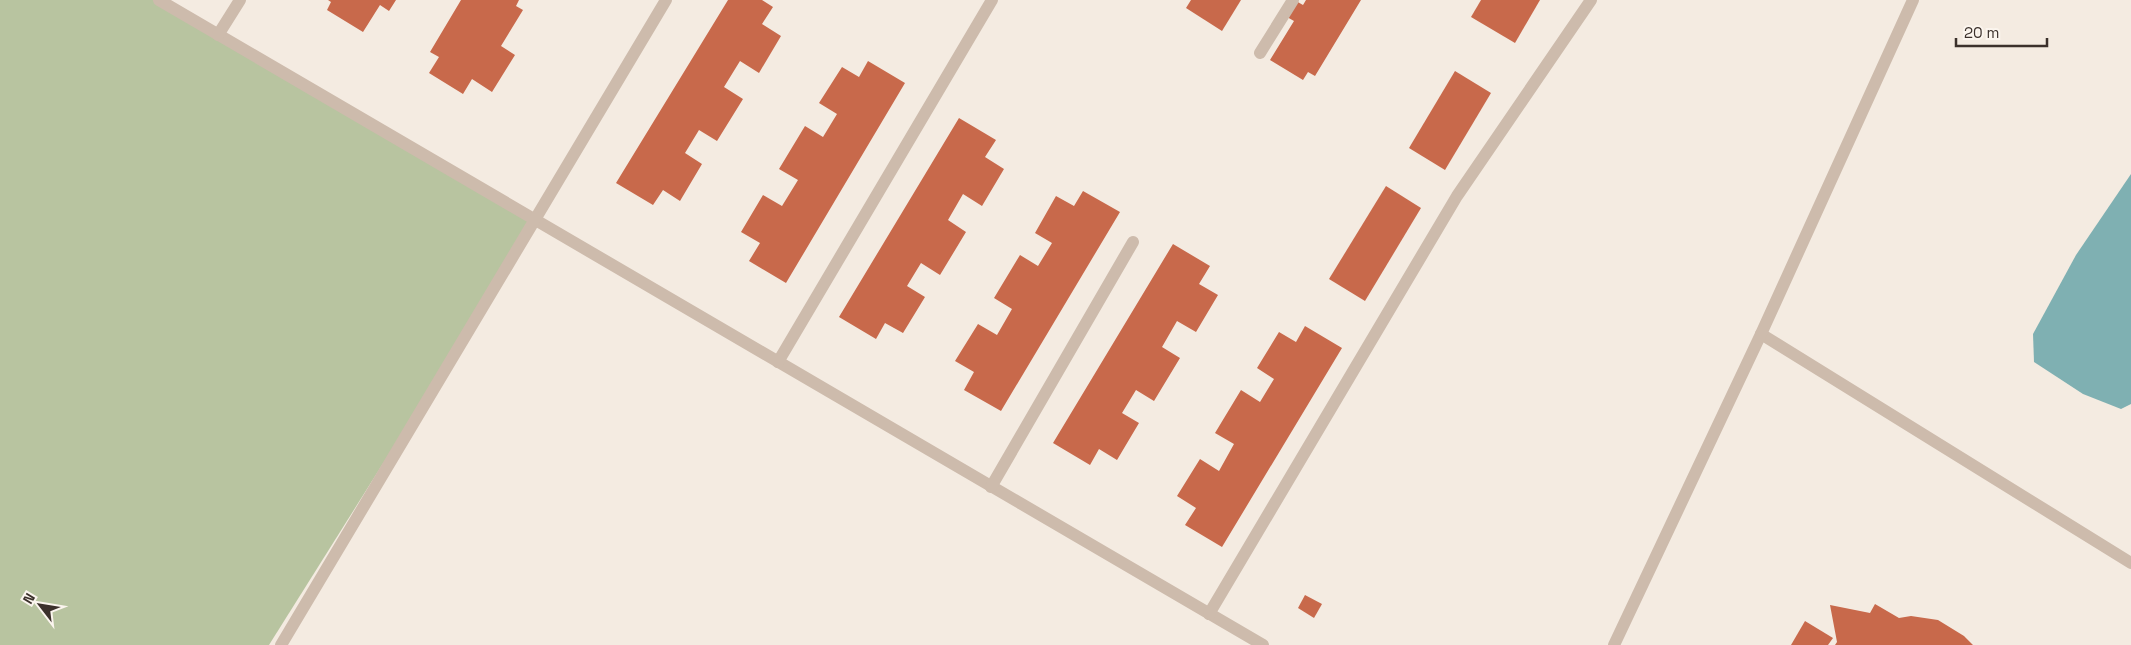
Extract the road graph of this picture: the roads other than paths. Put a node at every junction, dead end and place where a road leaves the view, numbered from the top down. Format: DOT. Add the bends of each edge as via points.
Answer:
graph roads {
  1 [pos="159,0"];
  2 [pos="240,0"];
  3 [pos="666,0"];
  4 [pos="992,0"];
  5 [pos="1293,0"];
  6 [pos="1591,0"];
  7 [pos="1913,0"];
  8 [pos="218,35"];
  9 [pos="1260,53"];
  10 [pos="536,220"];
  11 [pos="1133,242"];
  12 [pos="1761,334"];
  13 [pos="778,362"];
  14 [pos="991,487"];
  15 [pos="2131,563"];
  16 [pos="1209,614"];
  17 [pos="281,645"];
  18 [pos="1263,645"];
  19 [pos="1614,645"];
  1 -- 8 [label="street"];
  2 -- 8 [label="street"];
  3 -- 10 [label="street"];
  4 -- 13 [label="street"];
  5 -- 9 [label="street"];
  6 -- 16 [label="street" via="1457,196"];
  7 -- 12 [label="street"];
  8 -- 10 [label="street"];
  10 -- 13 [label="street"];
  10 -- 17 [label="street"];
  11 -- 14 [label="street"];
  12 -- 15 [label="street"];
  12 -- 19 [label="street"];
  13 -- 14 [label="street"];
  14 -- 16 [label="street"];
  16 -- 18 [label="street"];
}
